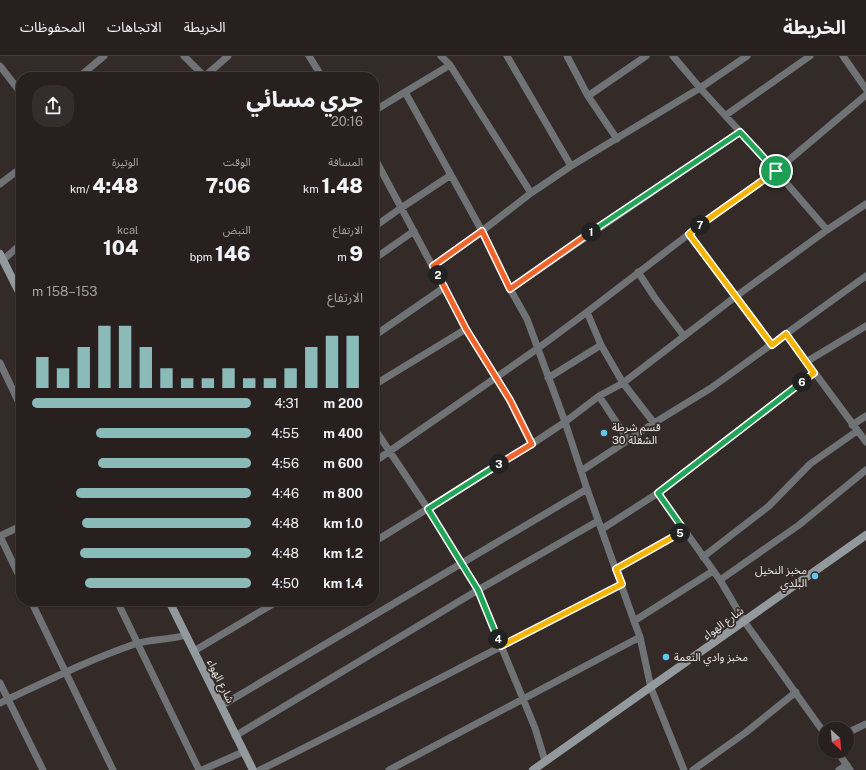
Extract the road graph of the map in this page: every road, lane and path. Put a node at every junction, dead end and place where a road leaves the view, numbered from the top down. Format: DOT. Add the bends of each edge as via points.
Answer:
graph roads {
  1 [pos="104,56"];
  2 [pos="184,56"];
  3 [pos="228,56"];
  4 [pos="309,56"];
  5 [pos="441,56"];
  6 [pos="507,56"];
  7 [pos="568,56"];
  8 [pos="646,56"];
  9 [pos="673,56"];
  10 [pos="747,56"];
  11 [pos="810,56"];
  12 [pos="843,56"];
  13 [pos="450,65"];
  14 [pos="0,66"];
  15 [pos="84,72"];
  16 [pos="200,72"];
  17 [pos="210,72"];
  18 [pos="319,72"];
  19 [pos="16,87"];
  20 [pos="700,88"];
  21 [pos="866,89"];
  22 [pos="404,92"];
  23 [pos="866,95"];
  24 [pos="588,96"];
  25 [pos="379,108"];
  26 [pos="726,115"];
  27 [pos="740,132"];
  28 [pos="617,139"];
  29 [pos="571,166"];
  30 [pos="379,171"];
  31 [pos="776,171"];
  32 [pos="16,172"];
  33 [pos="451,175"];
  34 [pos="0,184"];
  35 [pos="531,193"];
  36 [pos="866,204"];
  37 [pos="401,208"];
  38 [pos="379,223"];
  39 [pos="827,230"];
  40 [pos="414,231"];
  41 [pos="482,231"];
  42 [pos="689,234"];
  43 [pos="16,247"];
  44 [pos="379,256"];
  45 [pos="1,257"];
  46 [pos="433,266"];
  47 [pos="638,272"];
  48 [pos="866,276"];
  49 [pos="16,286"];
  50 [pos="445,287"];
  51 [pos="510,289"];
  52 [pos="735,297"];
  53 [pos="587,312"];
  54 [pos="866,326"];
  55 [pos="466,329"];
  56 [pos="379,333"];
  57 [pos="786,334"];
  58 [pos="684,336"];
  59 [pos="601,345"];
  60 [pos="772,345"];
  61 [pos="537,349"];
  62 [pos="806,362"];
  63 [pos="1,368"];
  64 [pos="814,373"];
  65 [pos="496,377"];
  66 [pos="548,378"];
  67 [pos="379,382"];
  68 [pos="623,383"];
  69 [pos="600,396"];
  70 [pos="16,397"];
  71 [pos="866,416"];
  72 [pos="565,422"];
  73 [pos="654,423"];
  74 [pos="855,428"];
  75 [pos="379,436"];
  76 [pos="628,440"];
  77 [pos="866,442"];
  78 [pos="532,444"];
  79 [pos="389,452"];
  80 [pos="379,459"];
  81 [pos="866,470"];
  82 [pos="581,471"];
  83 [pos="587,489"];
  84 [pos="658,493"];
  85 [pos="428,509"];
  86 [pos="598,521"];
  87 [pos="16,528"];
  88 [pos="602,529"];
  89 [pos="684,530"];
  90 [pos="866,535"];
  91 [pos="379,539"];
  92 [pos="703,557"];
  93 [pos="461,562"];
  94 [pos="616,569"];
  95 [pos="16,570"];
  96 [pos="713,571"];
  97 [pos="720,580"];
  98 [pos="622,584"];
  99 [pos="478,590"];
  100 [pos="33,606"];
  101 [pos="119,606"];
  102 [pos="172,606"];
  103 [pos="270,606"];
  104 [pos="634,621"];
  105 [pos="744,621"];
  106 [pos="186,635"];
  107 [pos="640,637"];
  108 [pos="137,643"];
  109 [pos="501,646"];
  110 [pos="194,651"];
  111 [pos="65,671"];
  112 [pos="0,683"];
  113 [pos="651,688"];
  114 [pos="796,692"];
  115 [pos="8,699"];
  116 [pos="523,699"];
  117 [pos="0,703"];
  118 [pos="221,706"];
  119 [pos="818,724"];
  120 [pos="866,724"];
  121 [pos="854,730"];
  122 [pos="235,736"];
  123 [pos="243,752"];
  124 [pos="842,758"];
  125 [pos="545,761"];
  126 [pos="848,768"];
  127 [pos="43,770"];
  128 [pos="112,770"];
  129 [pos="199,770"];
  130 [pos="202,770"];
  131 [pos="253,770"];
  132 [pos="260,770"];
  133 [pos="389,770"];
  134 [pos="533,770"];
  135 [pos="684,770"];
  136 [pos="693,770"];
  137 [pos="839,770"];
  1 -- 15 [label="street"];
  2 -- 16 [label="street"];
  3 -- 17 [label="street"];
  4 -- 18 [label="street"];
  5 -- 13 [label="street"];
  6 -- 29 [label="street"];
  7 -- 24 [label="street"];
  8 -- 24 [label="street"];
  9 -- 20 [label="street"];
  10 -- 20 [label="street"];
  11 -- 26 [label="street"];
  12 -- 21 [label="street"];
  13 -- 22 [label="street"];
  13 -- 35 [label="street"];
  14 -- 19 [label="street"];
  20 -- 26 [label="street"];
  20 -- 28 [label="street"];
  22 -- 25 [label="street"];
  22 -- 33 [label="street"];
  23 -- 31 [label="street"];
  24 -- 28 [label="street"];
  26 -- 27 [label="street"];
  27 -- 31 [label="street"];
  27 -- 51 [label="street"];
  28 -- 29 [label="street"];
  29 -- 35 [label="street"];
  30 -- 37 [label="street"];
  31 -- 39 [label="street"];
  31 -- 42 [label="street"];
  32 -- 34 [label="street"];
  33 -- 37 [label="street"];
  33 -- 41 [label="street"];
  35 -- 41 [label="street"];
  36 -- 39 [label="street"];
  37 -- 38 [label="street"];
  37 -- 40 [label="street"];
  39 -- 52 [label="street"];
  40 -- 44 [label="street"];
  40 -- 46 [label="street"];
  41 -- 46 [label="street"];
  41 -- 51 [label="street"];
  42 -- 47 [label="street"];
  42 -- 52 [label="street"];
  43 -- 45 [label="street"];
  45 -- 49 [label="street"];
  46 -- 50 [label="street"];
  47 -- 53 [label="street"];
  47 -- 58 [label="street"];
  48 -- 57 [label="street"];
  50 -- 55 [label="street"];
  50 -- 56 [label="street"];
  51 -- 61 [label="street" via="527,319"];
  52 -- 58 [label="street"];
  52 -- 60 [label="street"];
  53 -- 59 [label="street"];
  53 -- 61 [label="street"];
  54 -- 62 [label="street"];
  55 -- 65 [label="street"];
  55 -- 67 [label="street"];
  57 -- 60 [label="street"];
  57 -- 62 [label="street"];
  58 -- 68 [label="street"];
  59 -- 66 [label="street"];
  59 -- 68 [label="street"];
  60 -- 73 [label="street" via="711,388"];
  61 -- 65 [label="street"];
  61 -- 66 [label="street"];
  62 -- 64 [label="street"];
  63 -- 70 [label="street"];
  64 -- 74 [label="street"];
  64 -- 84 [label="street"];
  65 -- 78 [label="street"];
  65 -- 79 [label="street"];
  66 -- 72 [label="street"];
  68 -- 69 [label="street"];
  68 -- 73 [label="street"];
  69 -- 72 [label="street"];
  69 -- 76 [label="street"];
  71 -- 74 [label="street"];
  72 -- 78 [label="street"];
  72 -- 82 [label="street"];
  73 -- 76 [label="street"];
  74 -- 77 [label="street"];
  74 -- 92 [label="street" via="810,464 769,506"];
  75 -- 79 [label="street"];
  76 -- 82 [label="street"];
  78 -- 85 [label="street"];
  79 -- 80 [label="street"];
  79 -- 85 [label="street"];
  81 -- 97 [label="street" via="799,525"];
  82 -- 83 [label="street"];
  83 -- 86 [label="street"];
  83 -- 93 [label="street"];
  84 -- 88 [label="street"];
  84 -- 89 [label="street"];
  85 -- 91 [label="street"];
  85 -- 93 [label="street"];
  86 -- 88 [label="street"];
  86 -- 99 [label="street"];
  87 -- 95 [label="street" via="0,536"];
  88 -- 94 [label="street"];
  89 -- 92 [label="street"];
  89 -- 94 [label="street"];
  90 -- 105 [label="street, شارع الهواء"];
  92 -- 96 [label="street"];
  93 -- 99 [label="street"];
  93 -- 118 [label="street"];
  94 -- 98 [label="street"];
  96 -- 97 [label="street"];
  96 -- 104 [label="street"];
  97 -- 105 [label="street"];
  98 -- 104 [label="street"];
  98 -- 109 [label="street"];
  99 -- 109 [label="street"];
  99 -- 122 [label="street"];
  100 -- 111 [label="street"];
  101 -- 108 [label="street"];
  102 -- 106 [label="street, شارع الهواء"];
  103 -- 110 [label="street"];
  104 -- 107 [label="street"];
  105 -- 113 [label="street, شارع الهواء"];
  105 -- 114 [label="street"];
  106 -- 108 [label="street"];
  106 -- 110 [label="street, شارع الهواء"];
  107 -- 113 [label="street"];
  107 -- 116 [label="street"];
  108 -- 111 [label="street"];
  108 -- 129 [label="street"];
  109 -- 116 [label="street"];
  109 -- 132 [label="street"];
  110 -- 118 [label="street, شارع الهواء"];
  111 -- 115 [label="street"];
  111 -- 128 [label="street"];
  112 -- 115 [label="street"];
  113 -- 125 [label="street, شارع الهواء"];
  113 -- 135 [label="street"];
  114 -- 119 [label="street"];
  114 -- 136 [label="street"];
  115 -- 117 [label="street"];
  115 -- 127 [label="street"];
  116 -- 125 [label="street"];
  116 -- 133 [label="street"];
  118 -- 122 [label="street, شارع الهواء"];
  120 -- 121 [label="street"];
  122 -- 123 [label="street, شارع الهواء"];
  123 -- 130 [label="street"];
  123 -- 131 [label="street, شارع الهواء"];
  124 -- 126 [label="street"];
  125 -- 134 [label="street, شارع الهواء"];
  126 -- 137 [label="street"];
}
